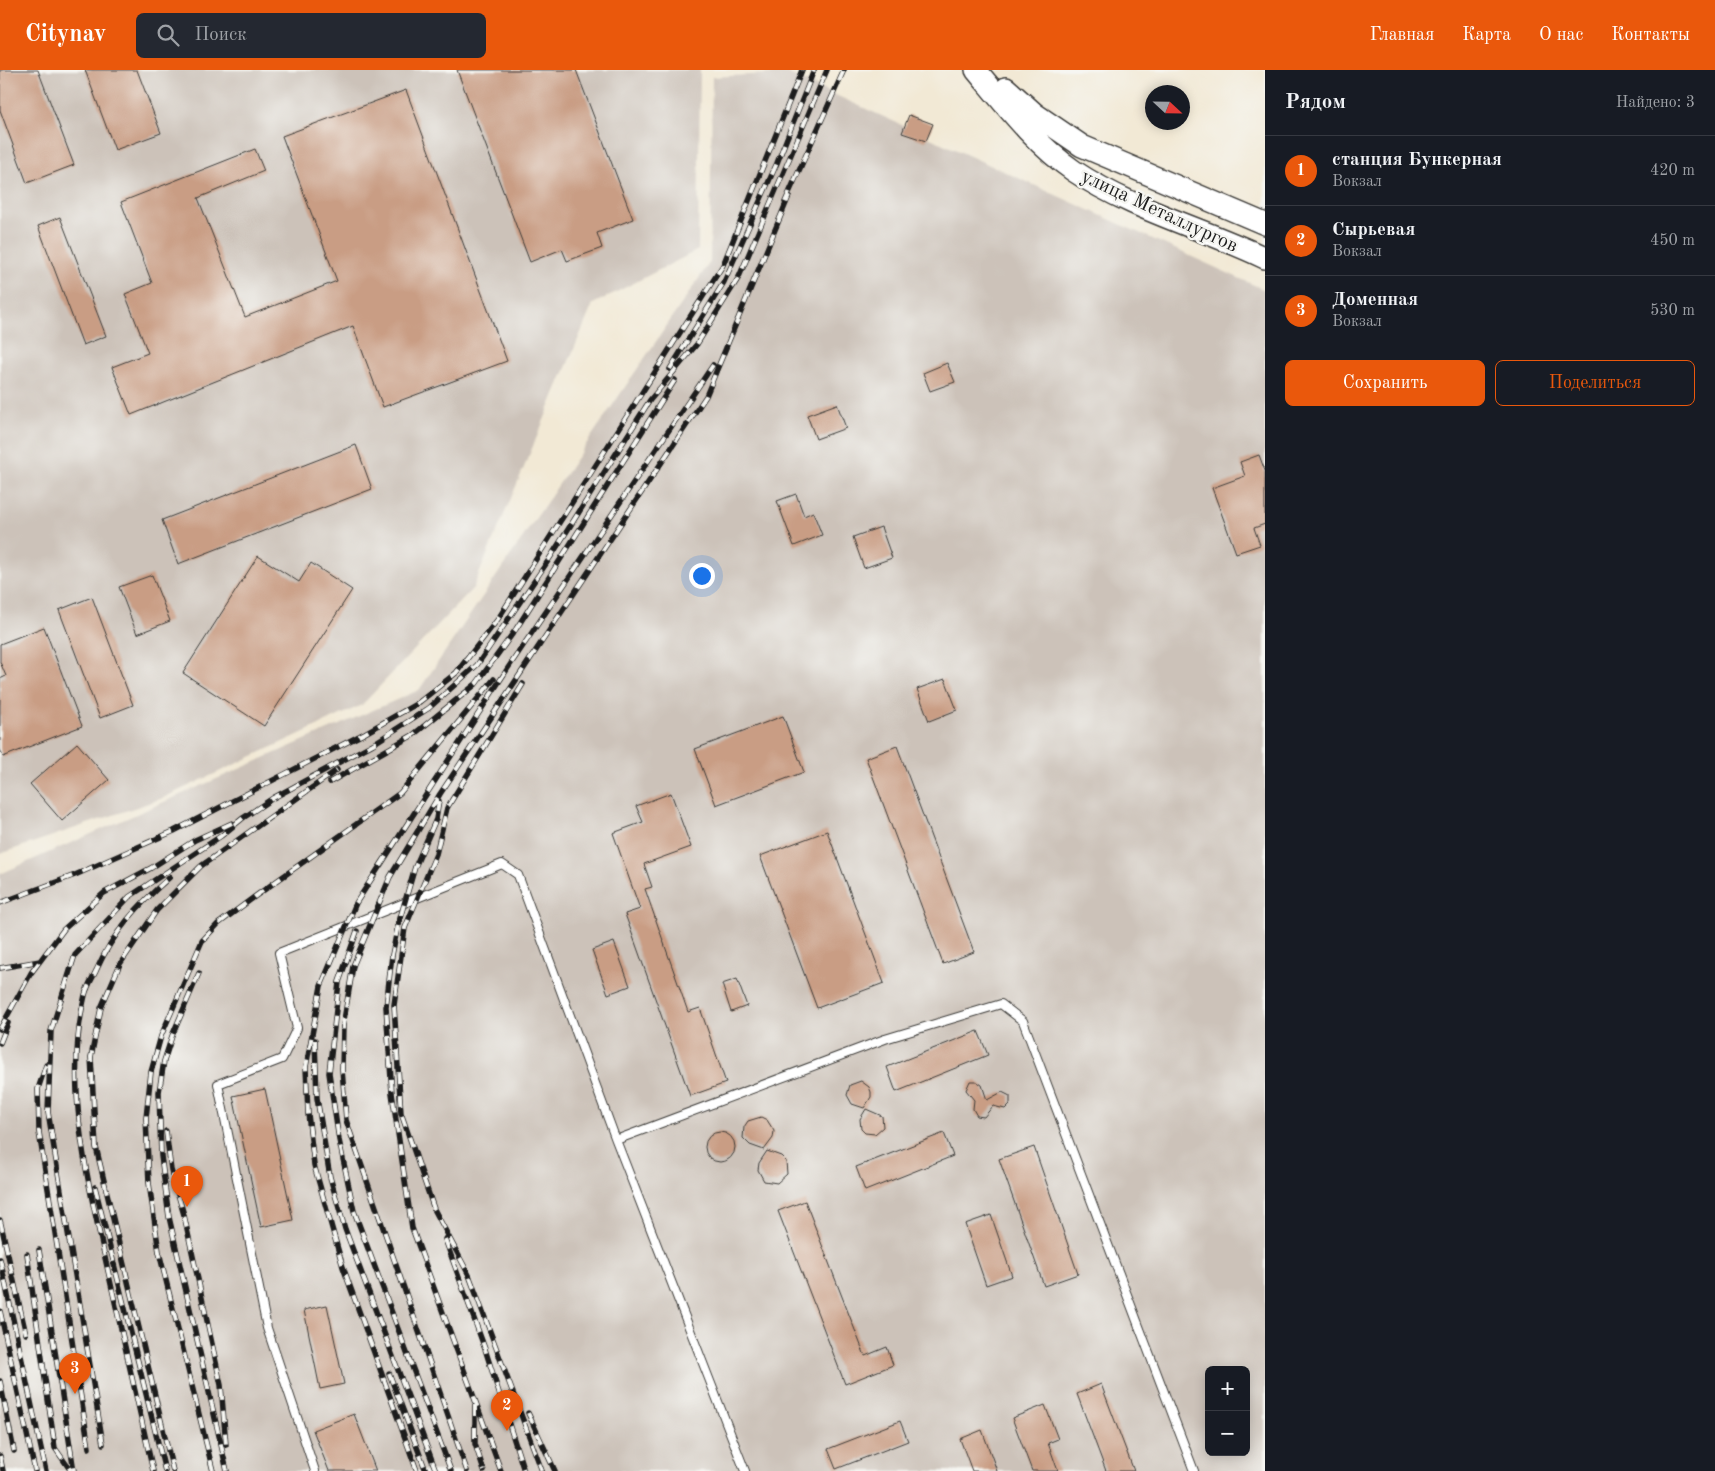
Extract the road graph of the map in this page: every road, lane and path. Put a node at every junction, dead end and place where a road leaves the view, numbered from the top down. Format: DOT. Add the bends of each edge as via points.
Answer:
graph roads {
  1 [pos="976,70"];
  2 [pos="985,70"];
  3 [pos="1265,224"];
  4 [pos="1265,258"];
  5 [pos="616,1140"];
  6 [pos="315,1471"];
  7 [pos="746,1471"];
  8 [pos="1194,1471"];
  1 -- 4 [label="main road, улица Металлургов" via="1031,135 1075,171 1175,221"];
  2 -- 3 [label="main road, улица Металлургов" via="1035,114 1082,146"];
  5 -- 6 [label="lane" via="518,875 502,864 279,953 297,1028 282,1059 218,1084 267,1328"];
  5 -- 7 [label="lane"];
  5 -- 8 [label="lane" via="885,1040 1000,1004 1023,1021"];
}
